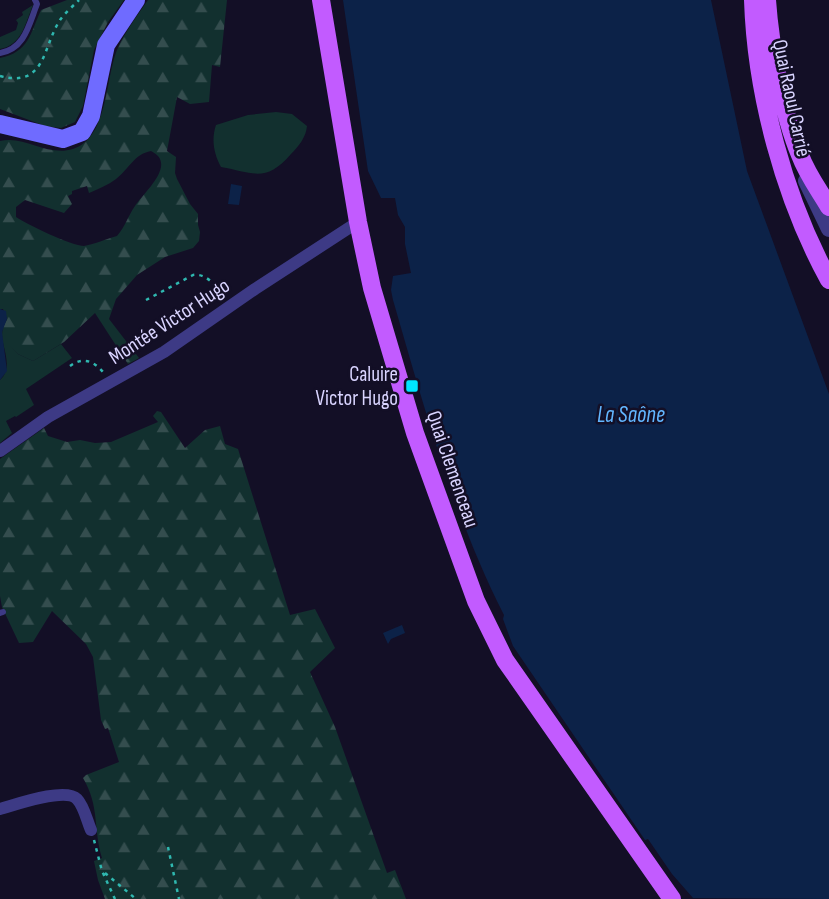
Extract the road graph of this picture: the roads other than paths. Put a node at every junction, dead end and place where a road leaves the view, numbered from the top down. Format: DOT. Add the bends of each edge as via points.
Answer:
graph roads {
  1 [pos="136,0"];
  2 [pos="321,0"];
  3 [pos="753,0"];
  4 [pos="766,0"];
  5 [pos="36,2"];
  6 [pos="0,53"];
  7 [pos="0,124"];
  8 [pos="799,153"];
  9 [pos="827,203"];
  10 [pos="358,222"];
  11 [pos="804,224"];
  12 [pos="829,229"];
  13 [pos="829,261"];
  14 [pos="829,280"];
  15 [pos="0,450"];
  16 [pos="0,809"];
  17 [pos="91,830"];
  18 [pos="672,899"];
  1 -- 7 [label="main road" via="106,45 92,116 82,132 63,139"];
  2 -- 10 [label="main road, Quai Clemenceau"];
  3 -- 11 [label="main road, Quai Raoul Carrié" via="767,111"];
  4 -- 8 [label="main road, Quai Raoul Carrié"];
  5 -- 6 [label="lane" via="20,44"];
  8 -- 9 [label="main road, Quai Raoul Carrié"];
  8 -- 12 [label="street" via="812,196"];
  10 -- 15 [label="street, Montée Victor Hugo" via="164,352 40,422"];
  10 -- 18 [label="main road, Quai Clemenceau" via="372,288 415,433 485,621 524,690"];
  11 -- 13 [label="street"];
  11 -- 14 [label="main road, Quai Raoul Carrié"];
  16 -- 17 [label="street" via="38,797 69,796 79,802"];
}
